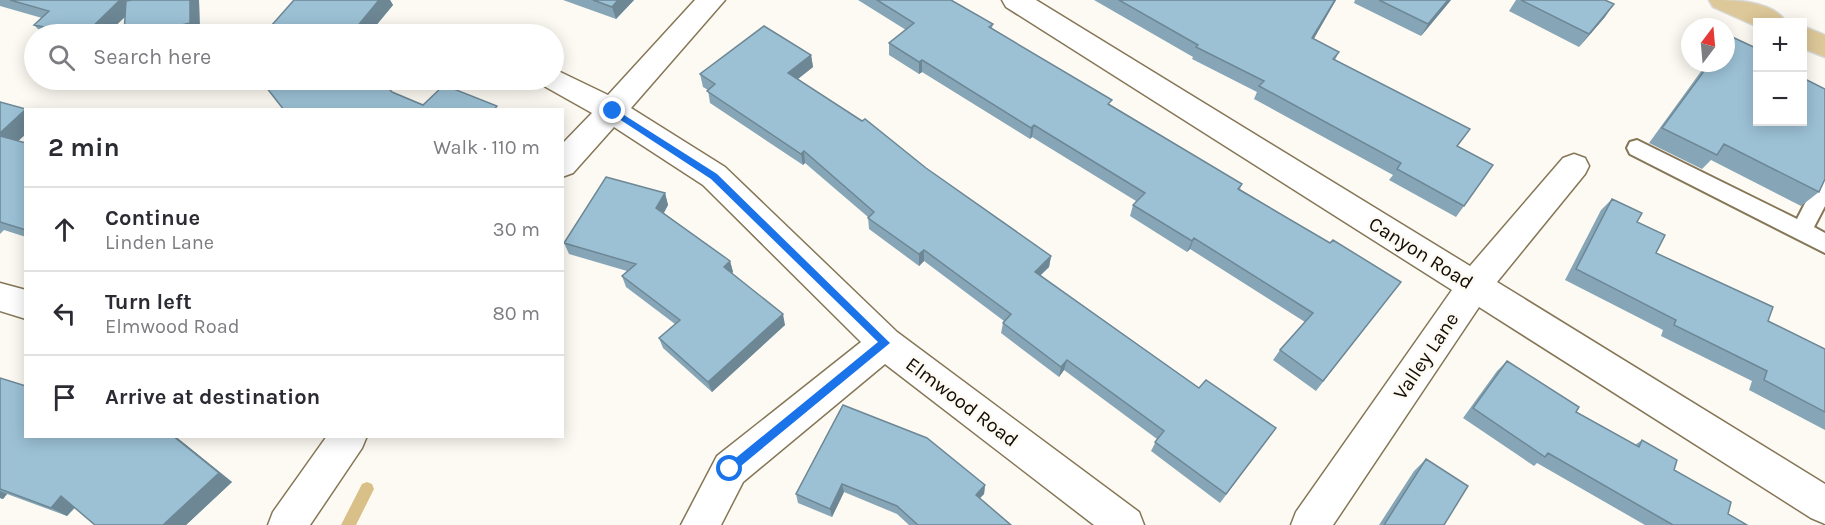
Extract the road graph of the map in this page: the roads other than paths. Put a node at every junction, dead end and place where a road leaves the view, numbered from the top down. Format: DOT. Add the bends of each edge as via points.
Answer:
graph roads {
  1 [pos="711,0"];
  2 [pos="1017,0"];
  3 [pos="1723,0"];
  4 [pos="1763,18"];
  5 [pos="1807,38"];
  6 [pos="1825,46"];
  7 [pos="564,84"];
  8 [pos="613,111"];
  9 [pos="1637,148"];
  10 [pos="564,163"];
  11 [pos="1574,166"];
  12 [pos="1825,186"];
  13 [pos="1800,231"];
  14 [pos="1825,244"];
  15 [pos="1474,286"];
  16 [pos="0,297"];
  17 [pos="24,304"];
  18 [pos="885,343"];
  19 [pos="348,438"];
  20 [pos="1825,505"];
  21 [pos="287,525"];
  22 [pos="700,525"];
  23 [pos="1125,525"];
  24 [pos="1310,525"];
  1 -- 8 [label="street"];
  2 -- 15 [label="street, Canyon Road"];
  3 -- 4 [label="main road"];
  5 -- 6 [label="main road"];
  7 -- 8 [label="street, Elmwood Road"];
  8 -- 10 [label="street"];
  8 -- 18 [label="street, Elmwood Road" via="714,176"];
  9 -- 13 [label="lane"];
  11 -- 15 [label="street, Valley Lane"];
  12 -- 13 [label="lane"];
  13 -- 14 [label="lane"];
  15 -- 20 [label="street, Canyon Road"];
  15 -- 24 [label="street, Valley Lane"];
  16 -- 17 [label="street"];
  18 -- 22 [label="street" via="730,469"];
  18 -- 23 [label="street, Elmwood Road"];
  19 -- 21 [label="street"];
}
